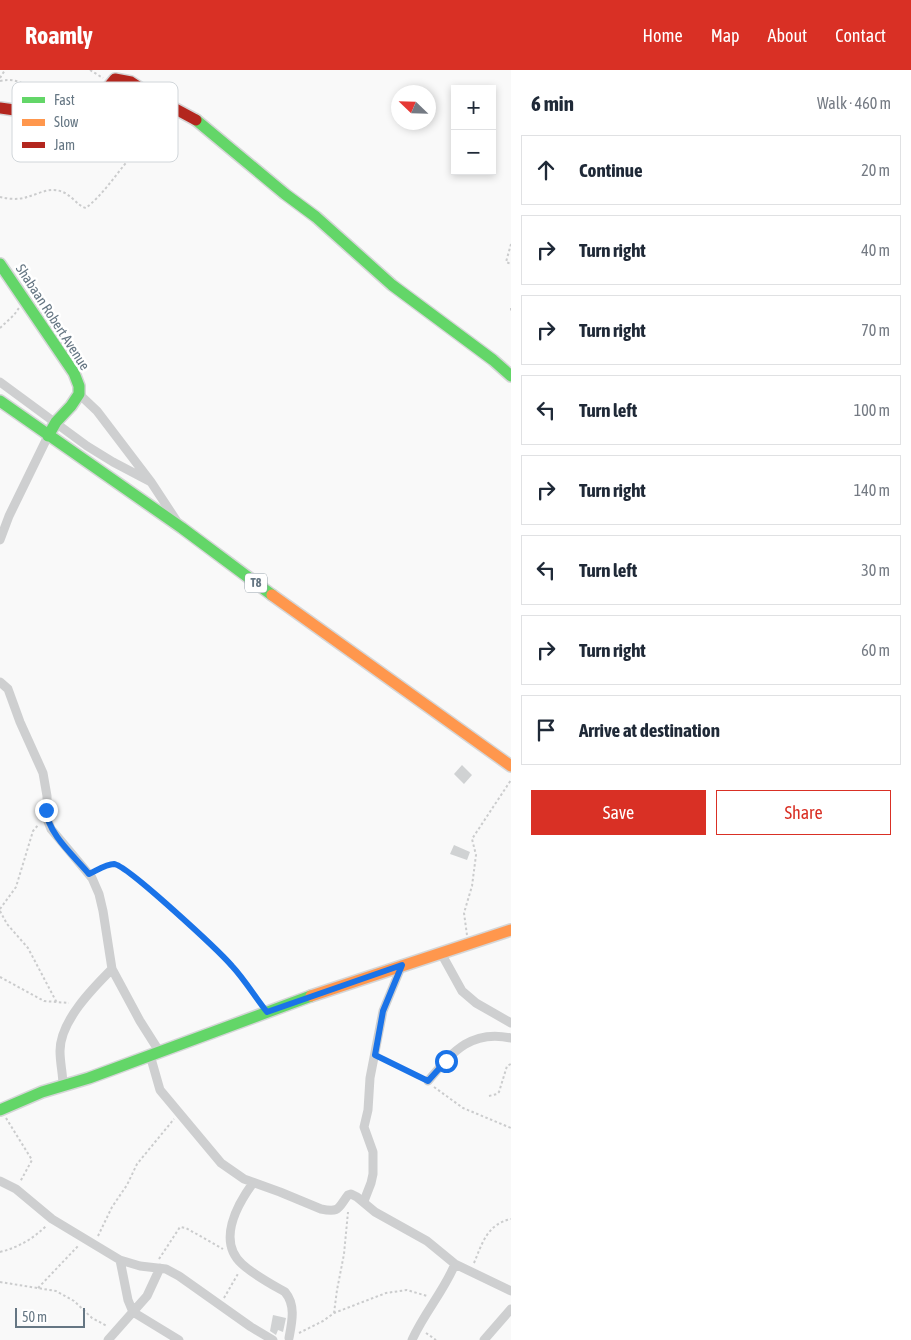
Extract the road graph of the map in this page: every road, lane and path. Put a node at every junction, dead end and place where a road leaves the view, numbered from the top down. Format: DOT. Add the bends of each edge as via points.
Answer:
graph roads {
  1 [pos="6,70"];
  2 [pos="90,70"];
  3 [pos="0,80"];
  4 [pos="23,82"];
  5 [pos="109,82"];
  6 [pos="112,82"];
  7 [pos="131,82"];
  8 [pos="178,109"];
  9 [pos="127,162"];
  10 [pos="0,197"];
  11 [pos="511,244"];
  12 [pos="0,264"];
  13 [pos="511,264"];
  14 [pos="24,300"];
  15 [pos="511,308"];
  16 [pos="511,313"];
  17 [pos="0,328"];
  18 [pos="511,376"];
  19 [pos="0,382"];
  20 [pos="79,394"];
  21 [pos="0,402"];
  22 [pos="56,422"];
  23 [pos="48,436"];
  24 [pos="151,482"];
  25 [pos="0,522"];
  26 [pos="182,528"];
  27 [pos="0,539"];
  28 [pos="0,682"];
  29 [pos="511,766"];
  30 [pos="511,780"];
  31 [pos="47,819"];
  32 [pos="89,874"];
  33 [pos="0,910"];
  34 [pos="511,930"];
  35 [pos="469,943"];
  36 [pos="441,953"];
  37 [pos="402,965"];
  38 [pos="112,969"];
  39 [pos="0,977"];
  40 [pos="57,1002"];
  41 [pos="79,1004"];
  42 [pos="267,1012"];
  43 [pos="511,1024"];
  44 [pos="511,1038"];
  45 [pos="155,1053"];
  46 [pos="375,1055"];
  47 [pos="511,1064"];
  48 [pos="428,1081"];
  49 [pos="63,1086"];
  50 [pos="488,1096"];
  51 [pos="0,1110"];
  52 [pos="179,1113"];
  53 [pos="511,1128"];
  54 [pos="0,1181"];
  55 [pos="252,1183"];
  56 [pos="16,1189"];
  57 [pos="354,1195"];
  58 [pos="364,1201"];
  59 [pos="52,1219"];
  60 [pos="511,1219"];
  61 [pos="84,1239"];
  62 [pos="94,1245"];
  63 [pos="0,1252"];
  64 [pos="236,1257"];
  65 [pos="120,1260"];
  66 [pos="242,1264"];
  67 [pos="455,1264"];
  68 [pos="157,1268"];
  69 [pos="468,1271"];
  70 [pos="0,1282"];
  71 [pos="38,1288"];
  72 [pos="511,1291"];
  73 [pos="435,1299"];
  74 [pos="219,1304"];
  75 [pos="511,1309"];
  76 [pos="133,1312"];
  77 [pos="334,1313"];
  78 [pos="417,1328"];
  79 [pos="116,1331"];
  80 [pos="290,1338"];
  81 [pos="108,1340"];
  82 [pos="180,1340"];
  83 [pos="273,1340"];
  84 [pos="412,1340"];
  85 [pos="436,1340"];
  86 [pos="484,1340"];
  1 -- 3 [label="path"];
  2 -- 5 [label="path"];
  3 -- 4 [label="path"];
  6 -- 7 [label="main road" via="118,78"];
  8 -- 18 [label="main road" via="316,217 392,285"];
  9 -- 10 [label="path" via="86,208 64,192 53,190 26,198"];
  11 -- 13 [label="path" via="506,262"];
  12 -- 14 [label="main road, Shabaan Robert Avenue"];
  14 -- 17 [label="path"];
  14 -- 20 [label="main road, Shabaan Robert Avenue" via="74,373 80,386"];
  15 -- 16 [label="path"];
  19 -- 22 [label="street"];
  20 -- 22 [label="main road, Shabaan Robert Avenue"];
  20 -- 24 [label="street" via="98,411"];
  21 -- 23 [label="main road, T8"];
  22 -- 23 [label="main road, Shabaan Robert Avenue"];
  22 -- 24 [label="street" via="106,458"];
  23 -- 26 [label="main road, T8"];
  23 -- 27 [label="street"];
  24 -- 26 [label="street"];
  25 -- 27 [label="street"];
  26 -- 29 [label="main road, T8"];
  28 -- 31 [label="street" via="8,690 44,773"];
  30 -- 35 [label="path" via="472,839 476,855 464,913"];
  31 -- 32 [label="street" via="51,829"];
  31 -- 33 [label="path" via="33,831 16,888"];
  32 -- 38 [label="street" via="99,894"];
  32 -- 42 [label="path" via="111,864 126,871 234,967"];
  33 -- 40 [label="path" via="7,924 28,948"];
  34 -- 35 [label="main road"];
  35 -- 36 [label="main road"];
  36 -- 37 [label="main road"];
  36 -- 43 [label="street" via="462,990 476,1003"];
  37 -- 42 [label="main road"];
  37 -- 46 [label="street" via="383,1011"];
  38 -- 41 [label="street"];
  38 -- 45 [label="street"];
  39 -- 40 [label="path" via="36,998"];
  40 -- 41 [label="path"];
  41 -- 49 [label="street" via="61,1043"];
  42 -- 45 [label="main road"];
  44 -- 48 [label="street" via="489,1035 468,1043"];
  45 -- 49 [label="main road"];
  45 -- 52 [label="street" via="158,1085"];
  46 -- 48 [label="path"];
  46 -- 58 [label="street" via="364,1127 373,1152 372,1179"];
  47 -- 50 [label="path" via="507,1066 499,1092"];
  48 -- 53 [label="path" via="462,1108"];
  49 -- 51 [label="main road"];
  51 -- 56 [label="path" via="32,1160"];
  52 -- 55 [label="street" via="221,1163"];
  52 -- 62 [label="path" via="134,1169"];
  54 -- 56 [label="street"];
  55 -- 57 [label="street" via="330,1211 341,1207 348,1195"];
  55 -- 64 [label="street" via="237,1208 230,1230 231,1247"];
  56 -- 59 [label="street"];
  57 -- 58 [label="street"];
  57 -- 77 [label="path" via="348,1210"];
  58 -- 67 [label="street" via="375,1212 427,1241"];
  59 -- 61 [label="street"];
  59 -- 63 [label="path" via="33,1238"];
  60 -- 69 [label="path" via="498,1223 484,1238"];
  61 -- 62 [label="street"];
  61 -- 71 [label="path"];
  62 -- 65 [label="street"];
  64 -- 66 [label="street"];
  64 -- 68 [label="path" via="180,1227"];
  65 -- 68 [label="street"];
  65 -- 76 [label="street"];
  66 -- 74 [label="path"];
  66 -- 80 [label="street" via="285,1292 289,1298 292,1310"];
  67 -- 69 [label="street"];
  67 -- 73 [label="street"];
  68 -- 74 [label="street" via="179,1276"];
  68 -- 76 [label="street" via="147,1296"];
  69 -- 72 [label="street"];
  70 -- 71 [label="path"];
  71 -- 79 [label="path" via="64,1295 92,1318"];
  73 -- 77 [label="path" via="407,1290 395,1291"];
  73 -- 78 [label="street"];
  74 -- 83 [label="street"];
  75 -- 86 [label="street"];
  76 -- 79 [label="street"];
  76 -- 82 [label="street"];
  77 -- 80 [label="path"];
  78 -- 84 [label="street"];
  78 -- 85 [label="path"];
  79 -- 81 [label="street"];
}
